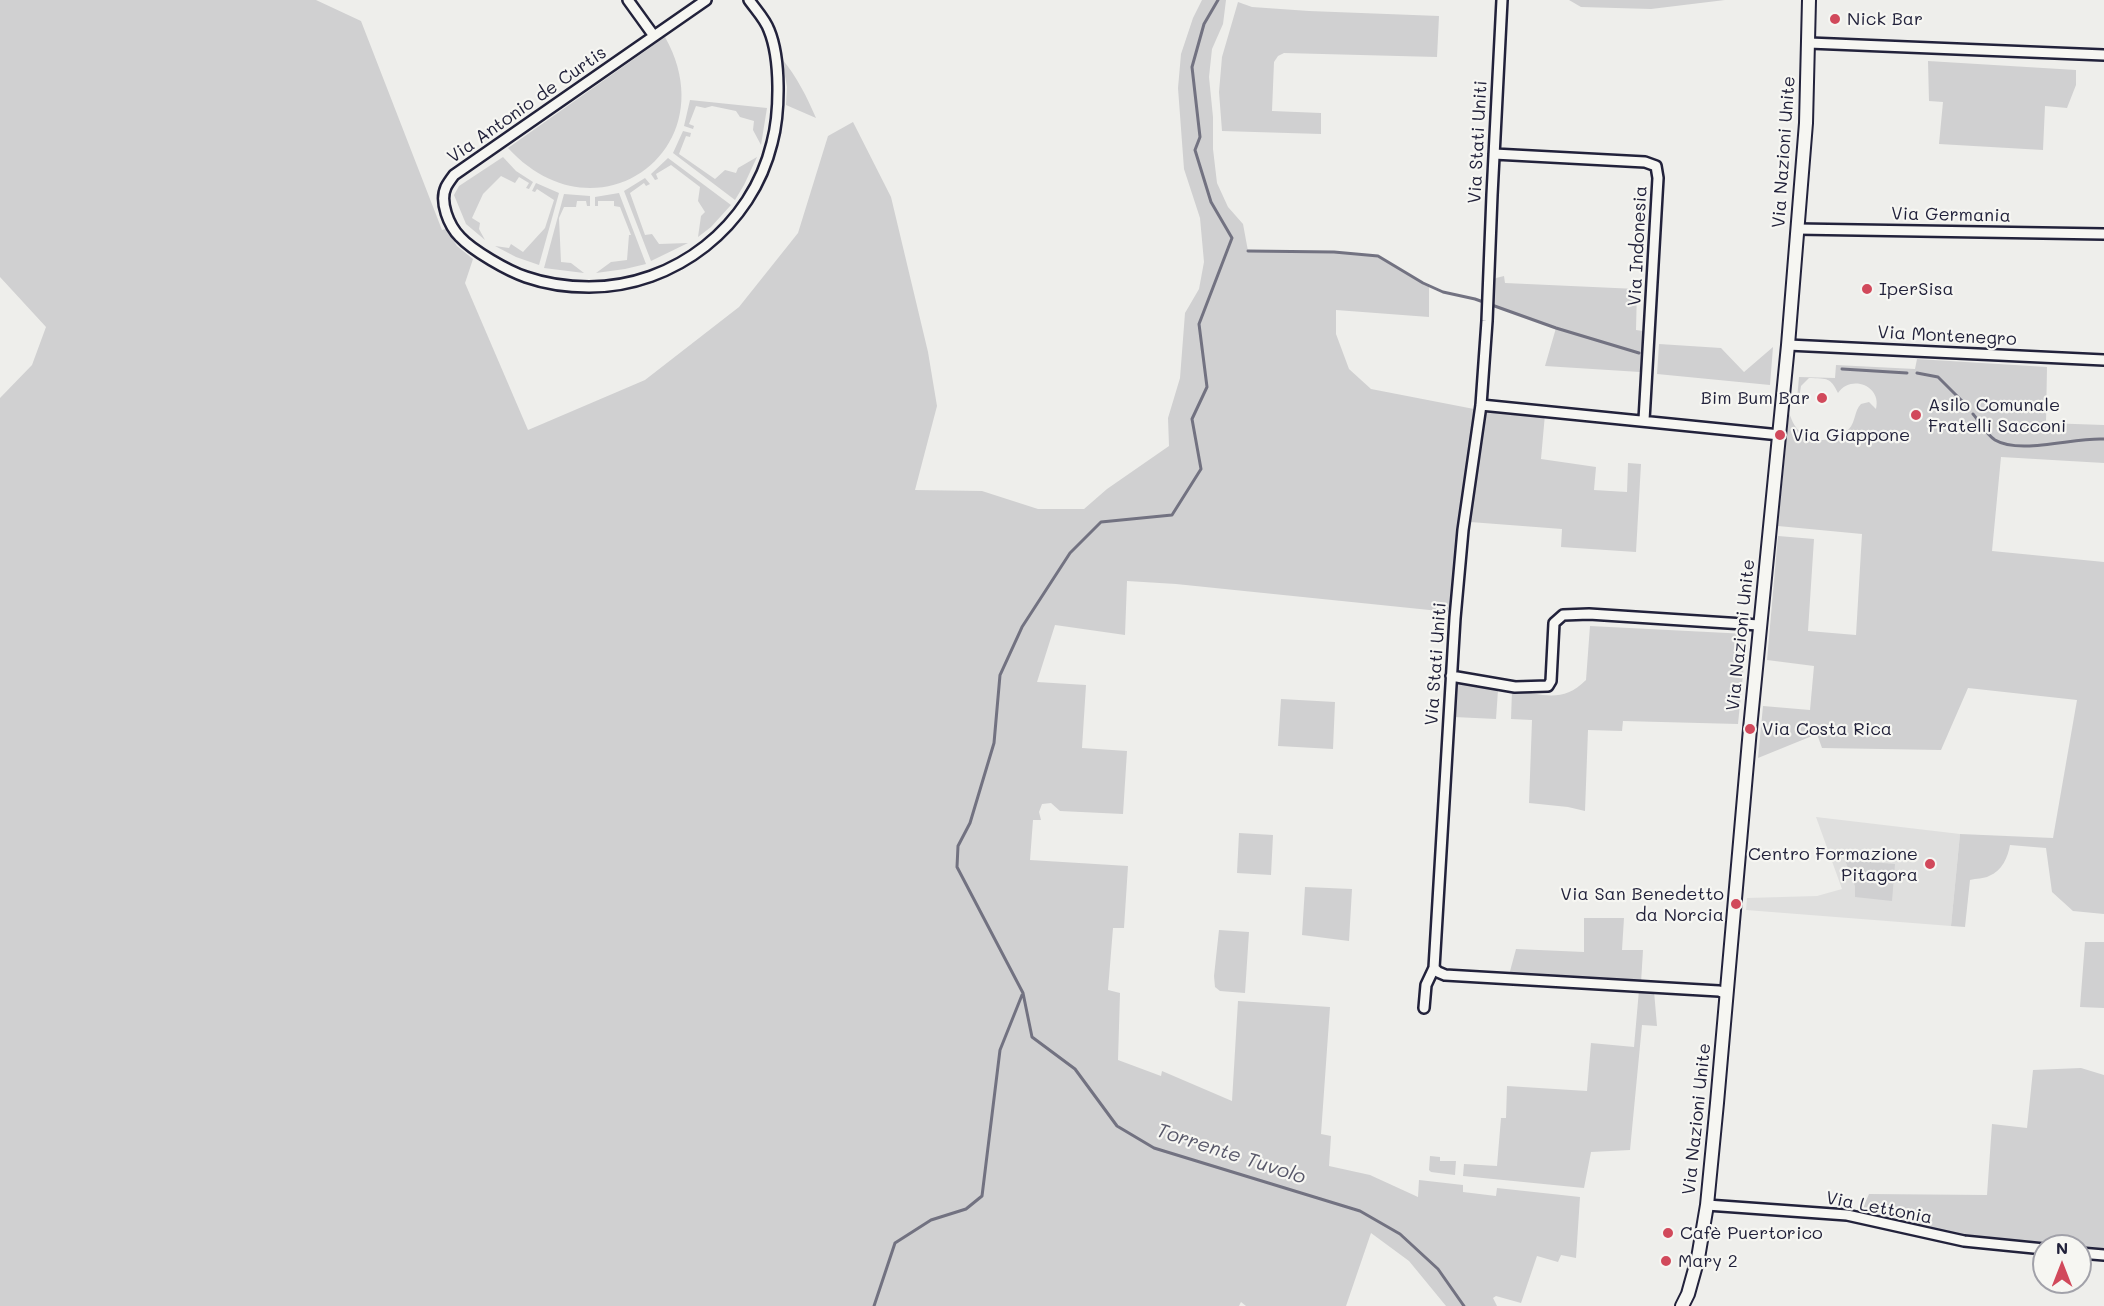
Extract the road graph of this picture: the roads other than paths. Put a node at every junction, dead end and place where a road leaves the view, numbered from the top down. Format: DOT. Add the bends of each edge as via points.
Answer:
graph roads {
  1 [pos="628,0"];
  2 [pos="706,0"];
  3 [pos="749,0"];
  4 [pos="1502,0"];
  5 [pos="1809,0"];
  6 [pos="654,36"];
  7 [pos="1809,43"];
  8 [pos="2104,55"];
  9 [pos="1494,154"];
  10 [pos="1797,229"];
  11 [pos="2104,234"];
  12 [pos="1788,345"];
  13 [pos="2104,360"];
  14 [pos="1480,405"];
  15 [pos="1644,420"];
  16 [pos="1780,435"];
  17 [pos="1760,625"];
  18 [pos="1451,676"];
  19 [pos="1434,968"];
  20 [pos="1445,975"];
  21 [pos="1426,985"];
  22 [pos="1727,993"];
  23 [pos="1424,1008"];
  24 [pos="1707,1205"];
  25 [pos="2032,1248"];
  26 [pos="1682,1306"];
  1 -- 6 [label="street"];
  2 -- 6 [label="street, Via Antonio de Curtis"];
  3 -- 6 [label="street, Via Antonio de Curtis" via="769,30 774,47 775,131 763,174 751,197 714,241 652,276 590,287 525,277 486,257 460,237 443,198 454,176"];
  4 -- 9 [label="street, Via Stati Uniti"];
  5 -- 7 [label="street, Via Nazioni Unite"];
  7 -- 8 [label="street"];
  7 -- 10 [label="street, Via Nazioni Unite"];
  9 -- 14 [label="street, Via Stati Uniti"];
  9 -- 15 [label="street, Via Indonesia" via="1645,162 1656,166"];
  10 -- 11 [label="street, Via Germania"];
  10 -- 12 [label="street, Via Nazioni Unite"];
  12 -- 13 [label="street, Via Montenegro"];
  12 -- 16 [label="street, Via Nazioni Unite"];
  14 -- 15 [label="street"];
  14 -- 18 [label="street, Via Stati Uniti" via="1463,530"];
  15 -- 16 [label="street"];
  16 -- 17 [label="street, Via Nazioni Unite"];
  17 -- 18 [label="street" via="1563,615 1554,623 1548,686 1515,687"];
  17 -- 22 [label="street, Via Nazioni Unite"];
  18 -- 19 [label="street, Via Stati Uniti"];
  19 -- 20 [label="street"];
  19 -- 21 [label="street, Via Stati Uniti"];
  20 -- 21 [label="street"];
  20 -- 22 [label="street"];
  21 -- 23 [label="street, Via Stati Uniti"];
  22 -- 24 [label="street, Via Nazioni Unite"];
  24 -- 25 [label="street, Via Lettonia" via="1847,1215 1964,1241"];
  24 -- 26 [label="street, Via Nazioni Unite" via="1695,1272"];
}
